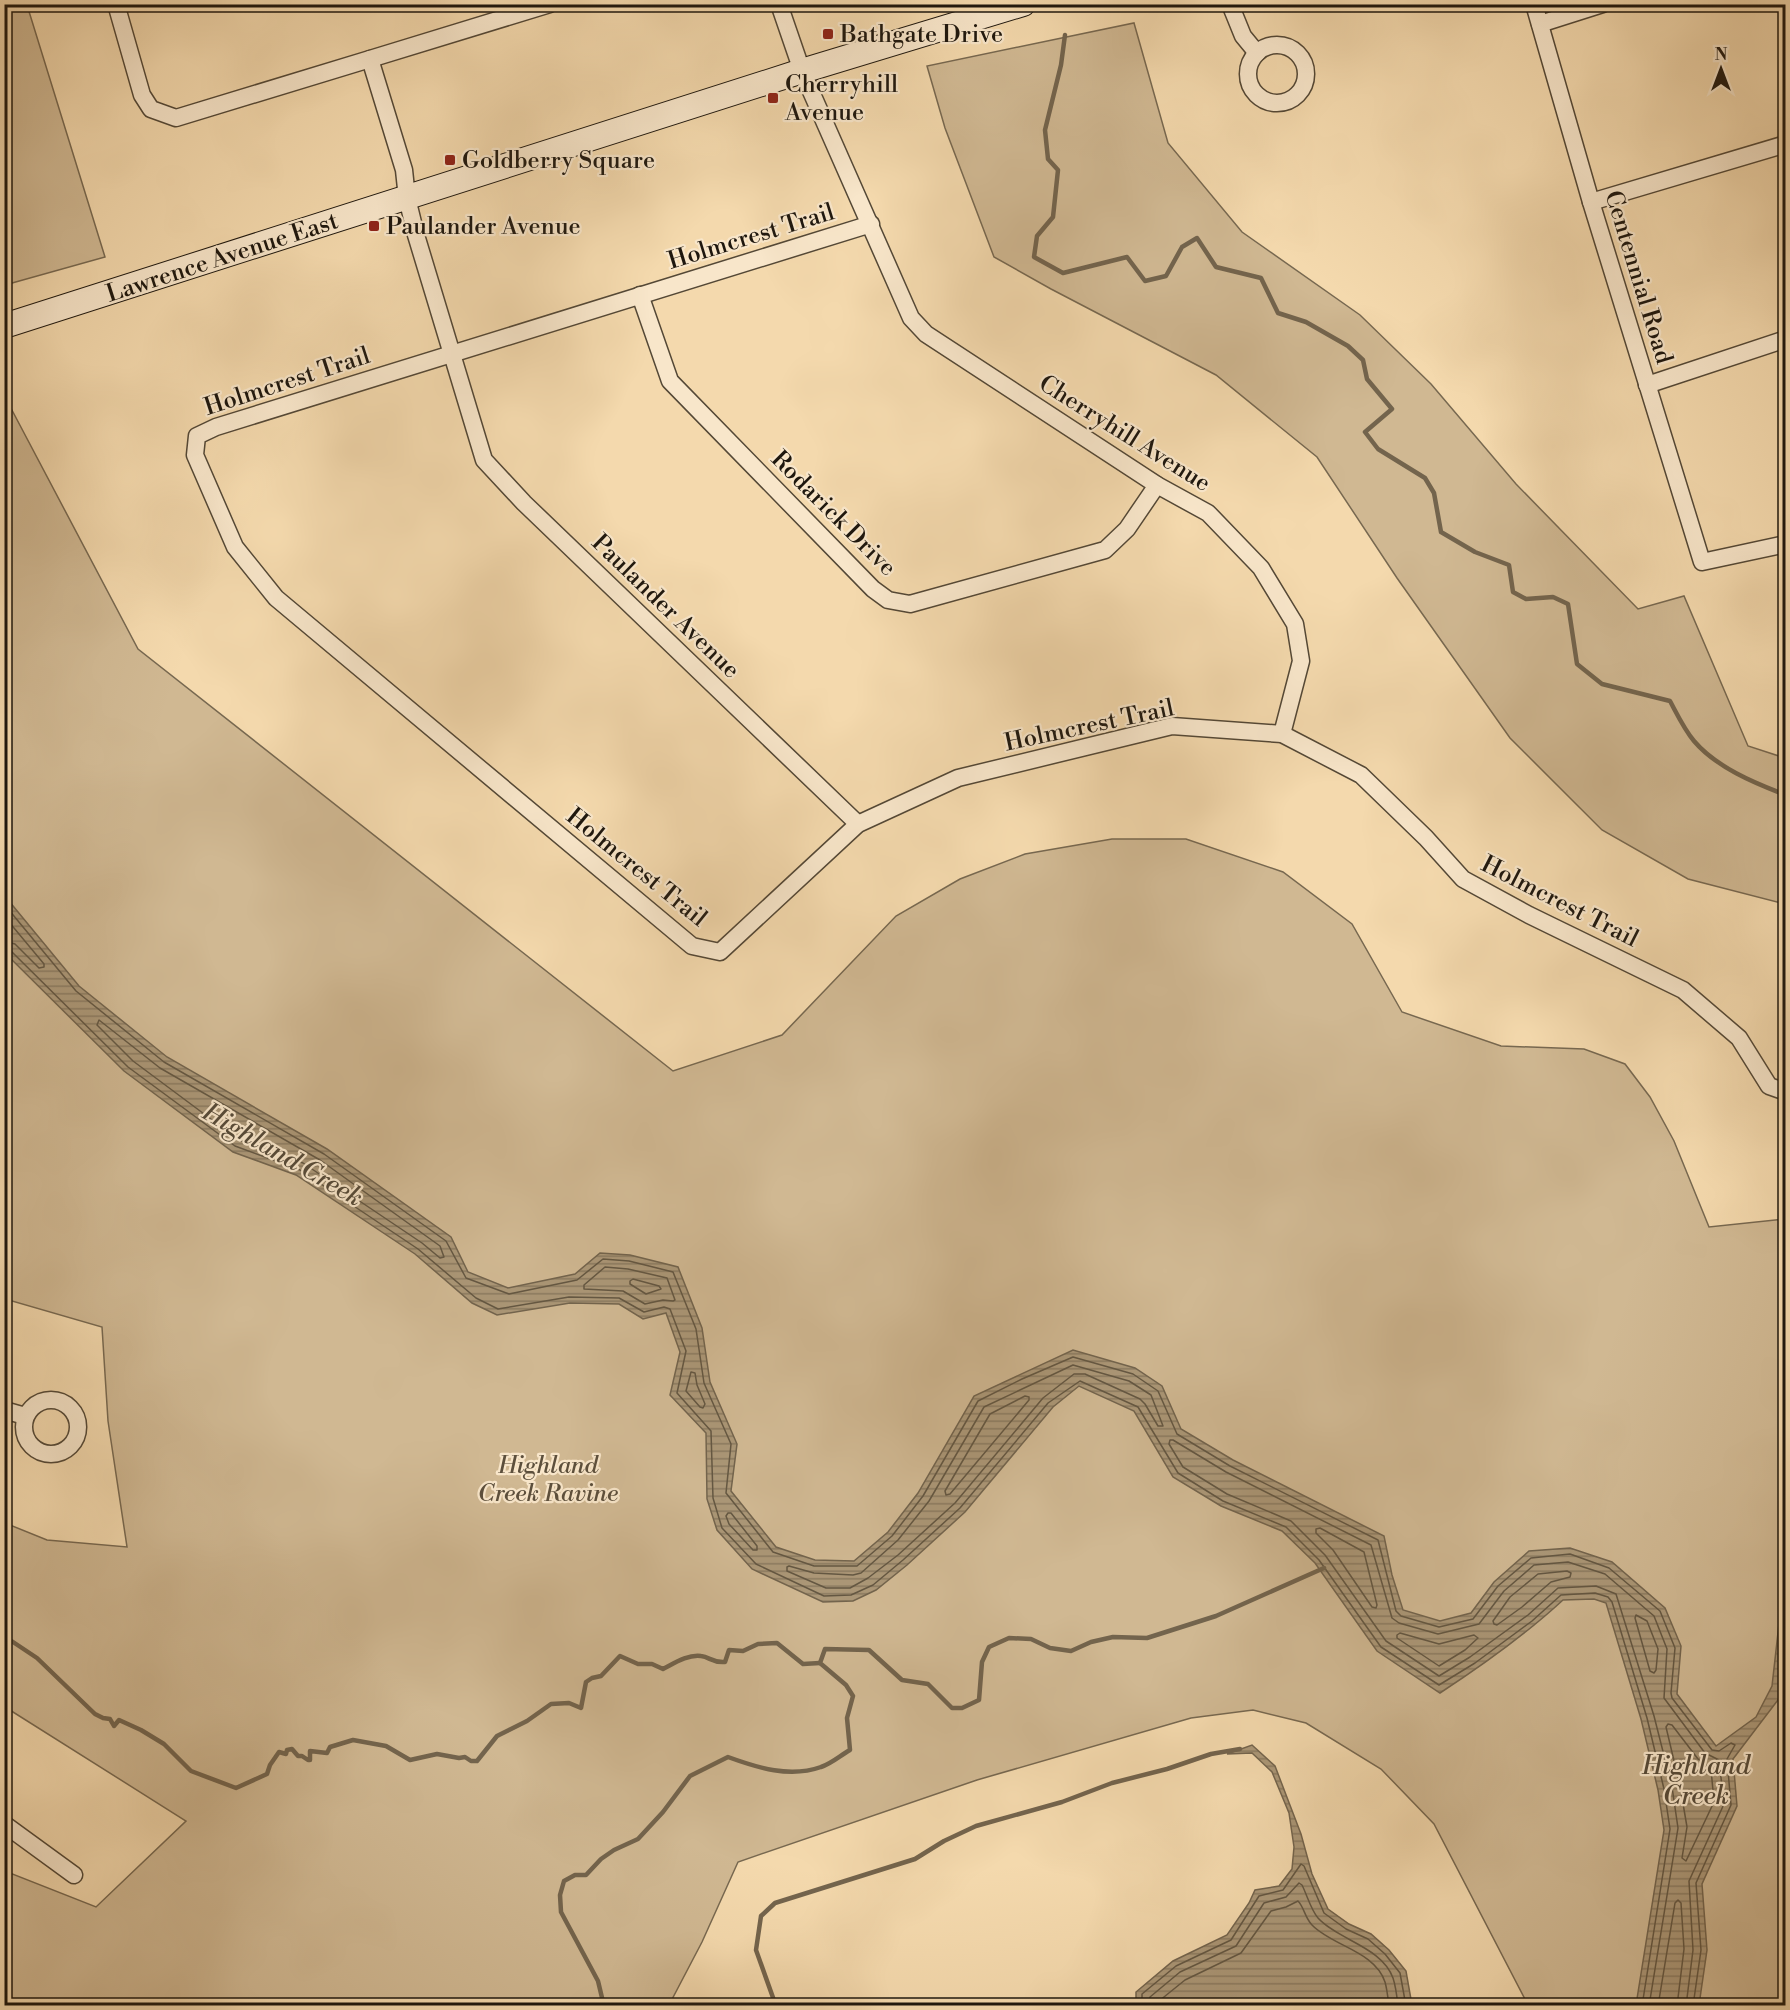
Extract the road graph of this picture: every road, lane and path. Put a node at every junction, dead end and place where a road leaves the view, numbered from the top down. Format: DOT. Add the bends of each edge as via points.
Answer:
graph roads {
  1 [pos="116,4"];
  2 [pos="550,4"];
  3 [pos="779,4"];
  4 [pos="1023,4"];
  5 [pos="1230,4"];
  6 [pos="1534,4"];
  7 [pos="1603,4"];
  8 [pos="1540,24"];
  9 [pos="1257,53"];
  10 [pos="370,59"];
  11 [pos="802,71"];
  12 [pos="1785,144"];
  13 [pos="407,198"];
  14 [pos="1591,202"];
  15 [pos="871,224"];
  16 [pos="640,295"];
  17 [pos="4,326"];
  18 [pos="1785,339"];
  19 [pos="451,355"];
  20 [pos="1647,385"];
  21 [pos="1157,485"];
  22 [pos="1785,544"];
  23 [pos="1282,734"];
  24 [pos="858,824"];
  25 [pos="1785,1092"];
  26 [pos="4,1410"];
  27 [pos="26,1416"];
  28 [pos="4,1824"];
  29 [pos="74,1875"];
  1 -- 10 [label="street" via="142,95 151,109 176,118"];
  2 -- 10 [label="street"];
  3 -- 11 [label="street"];
  4 -- 11 [label="main road, Lawrence Avenue East"];
  5 -- 9 [label="street" via="1243,36"];
  6 -- 8 [label="street, Centennial Road"];
  7 -- 8 [label="street"];
  8 -- 14 [label="street, Centennial Road"];
  10 -- 13 [label="street" via="404,170"];
  11 -- 13 [label="main road, Lawrence Avenue East"];
  11 -- 15 [label="street, Cherryhill Avenue"];
  12 -- 14 [label="street"];
  13 -- 17 [label="main road, Lawrence Avenue East"];
  13 -- 19 [label="street, Paulander Avenue"];
  14 -- 20 [label="street, Centennial Road"];
  15 -- 16 [label="street, Holmcrest Trail"];
  15 -- 21 [label="street, Cherryhill Avenue" via="911,318 926,334"];
  16 -- 19 [label="street, Holmcrest Trail"];
  16 -- 21 [label="street, Rodarick Drive" via="670,381 888,600 910,604 1105,550 1127,530"];
  18 -- 20 [label="street"];
  19 -- 24 [label="street, Paulander Avenue" via="484,460"];
  19 -- 24 [label="street, Holmcrest Trail" via="197,436 195,455 235,547 276,598 692,946 720,952"];
  20 -- 22 [label="street, Centennial Road" via="1702,562"];
  21 -- 23 [label="street, Cherryhill Avenue" via="1208,513 1261,568 1295,624 1301,661"];
  23 -- 24 [label="street, Holmcrest Trail" via="1172,726 958,778"];
  23 -- 25 [label="street, Holmcrest Trail" via="1361,775 1463,879 1683,990 1739,1038 1769,1086"];
  26 -- 27 [label="street"];
  28 -- 29 [label="street"];
}
